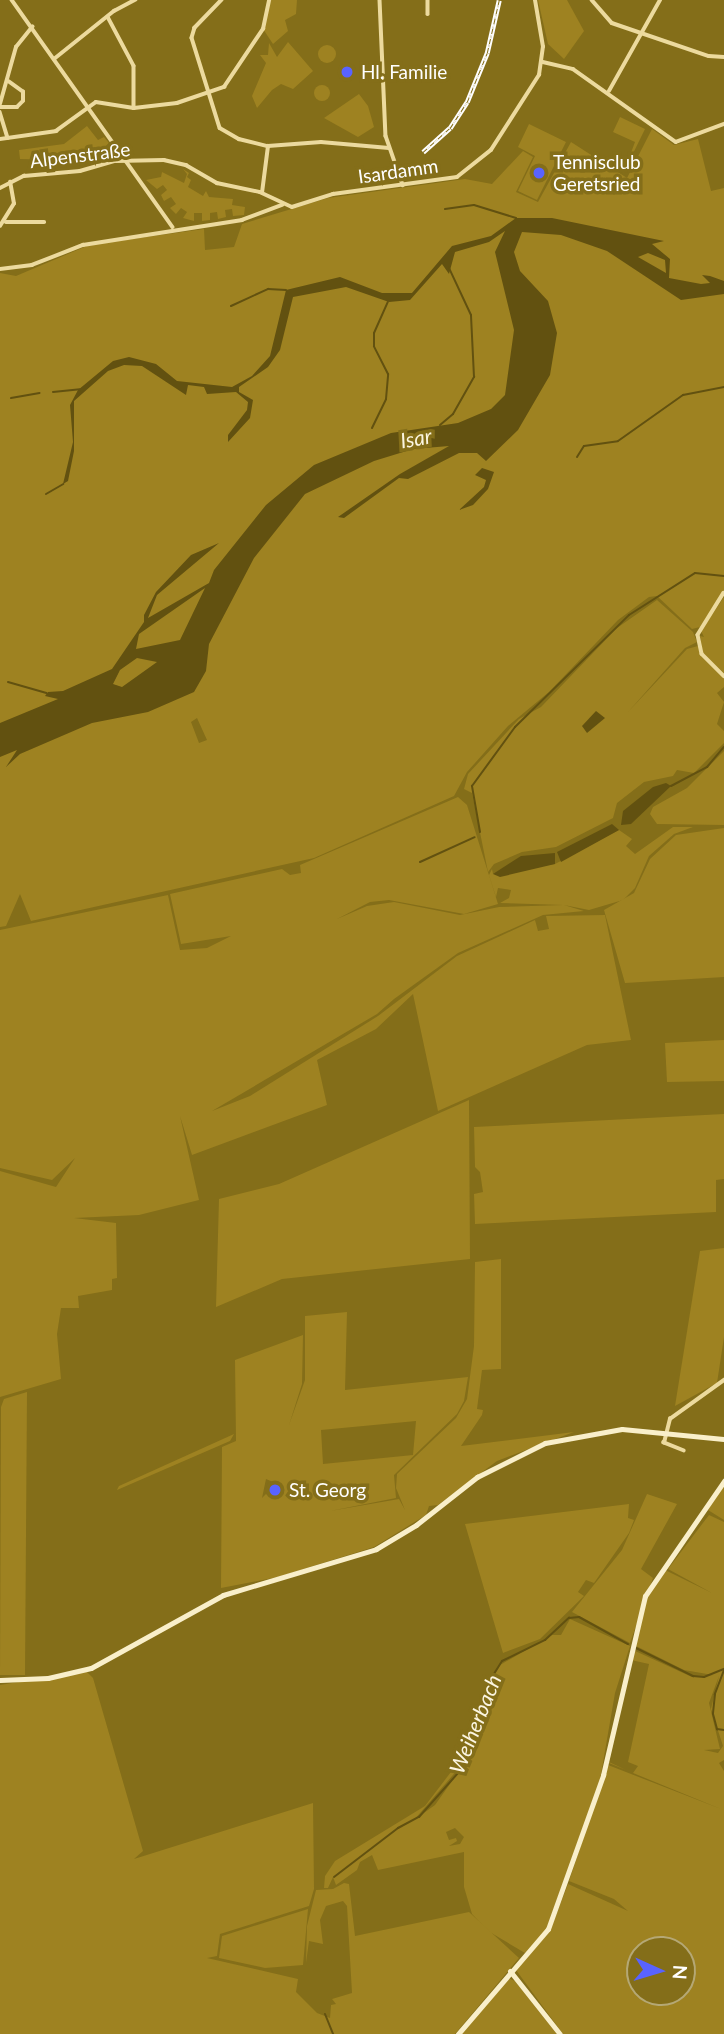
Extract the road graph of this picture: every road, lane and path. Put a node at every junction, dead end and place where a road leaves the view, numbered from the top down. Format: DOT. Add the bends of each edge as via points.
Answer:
graph roads {
  1 [pos="12,0"];
  2 [pos="135,0"];
  3 [pos="222,0"];
  4 [pos="269,0"];
  5 [pos="380,0"];
  6 [pos="428,0"];
  7 [pos="535,0"];
  8 [pos="592,0"];
  9 [pos="660,0"];
  10 [pos="428,14"];
  11 [pos="108,17"];
  12 [pos="32,27"];
  13 [pos="634,32"];
  14 [pos="640,34"];
  15 [pos="632,46"];
  16 [pos="724,57"];
  17 [pos="54,59"];
  18 [pos="543,62"];
  19 [pos="9,82"];
  20 [pos="609,91"];
  21 [pos="206,94"];
  22 [pos="89,104"];
  23 [pos="0,108"];
  24 [pos="134,108"];
  25 [pos="724,124"];
  26 [pos="8,138"];
  27 [pos="0,139"];
  28 [pos="268,146"];
  29 [pos="389,148"];
  30 [pos="130,163"];
  31 [pos="10,182"];
  32 [pos="403,185"];
  33 [pos="0,188"];
  34 [pos="262,193"];
  35 [pos="282,205"];
  36 [pos="6,222"];
  37 [pos="44,222"];
  38 [pos="0,226"];
  39 [pos="173,227"];
  40 [pos="0,269"];
  41 [pos="724,593"];
  42 [pos="724,676"];
  43 [pos="724,1380"];
  44 [pos="667,1431"];
  45 [pos="724,1439"];
  46 [pos="684,1451"];
  47 [pos="723,1482"];
  48 [pos="0,1680"];
  49 [pos="510,1971"];
  50 [pos="458,2034"];
  51 [pos="559,2034"];
  1 -- 12 [label="street"];
  2 -- 11 [label="street"];
  3 -- 21 [label="street" via="195,27 192,38"];
  4 -- 21 [label="street" via="267,21 257,38 223,87"];
  5 -- 29 [label="street"];
  6 -- 10 [label="street"];
  7 -- 18 [label="street"];
  8 -- 13 [label="street" via="612,23"];
  9 -- 14 [label="street"];
  11 -- 17 [label="street"];
  11 -- 24 [label="street" via="134,66"];
  12 -- 17 [label="street"];
  12 -- 19 [label="street" via="16,47"];
  13 -- 14 [label="street"];
  13 -- 15 [label="street"];
  14 -- 15 [label="street"];
  14 -- 16 [label="street"];
  15 -- 20 [label="street"];
  17 -- 22 [label="street"];
  18 -- 20 [label="street" via="573,69"];
  18 -- 32 [label="street, Isardamm" via="530,94 483,160 457,177"];
  19 -- 23 [label="street"];
  19 -- 23 [label="street" via="23,92 23,101 17,107"];
  20 -- 25 [label="street" via="676,142"];
  21 -- 24 [label="street"];
  21 -- 28 [label="street" via="220,128 239,139"];
  22 -- 24 [label="street" via="104,101"];
  22 -- 26 [label="street" via="75,121 56,131"];
  22 -- 30 [label="street"];
  23 -- 26 [label="street"];
  26 -- 27 [label="street"];
  28 -- 29 [label="street" via="323,142"];
  28 -- 34 [label="street"];
  29 -- 32 [label="street"];
  30 -- 31 [label="street, Alpenstraße" via="24,176"];
  30 -- 34 [label="street, Alpenstraße" via="179,162 217,183"];
  30 -- 39 [label="street"];
  31 -- 33 [label="street, Alpenstraße"];
  31 -- 36 [label="street" via="14,204"];
  32 -- 35 [label="street, Isardamm" via="333,194 292,208"];
  34 -- 35 [label="street, Alpenstraße"];
  35 -- 39 [label="street, Isardamm" via="242,220"];
  36 -- 37 [label="street"];
  36 -- 38 [label="street"];
  39 -- 40 [label="street, Isardamm" via="83,244 32,265"];
  41 -- 42 [label="street" via="698,635 702,654"];
  43 -- 44 [label="street" via="675,1412"];
  44 -- 45 [label="main road"];
  44 -- 46 [label="street" via="664,1443"];
  44 -- 48 [label="main road" via="612,1430 545,1443 477,1477 416,1525 376,1549 223,1595 91,1668 48,1678"];
  47 -- 49 [label="main road" via="645,1595 603,1775 582,1836 548,1929"];
  49 -- 50 [label="main road"];
  49 -- 51 [label="main road"];
}
